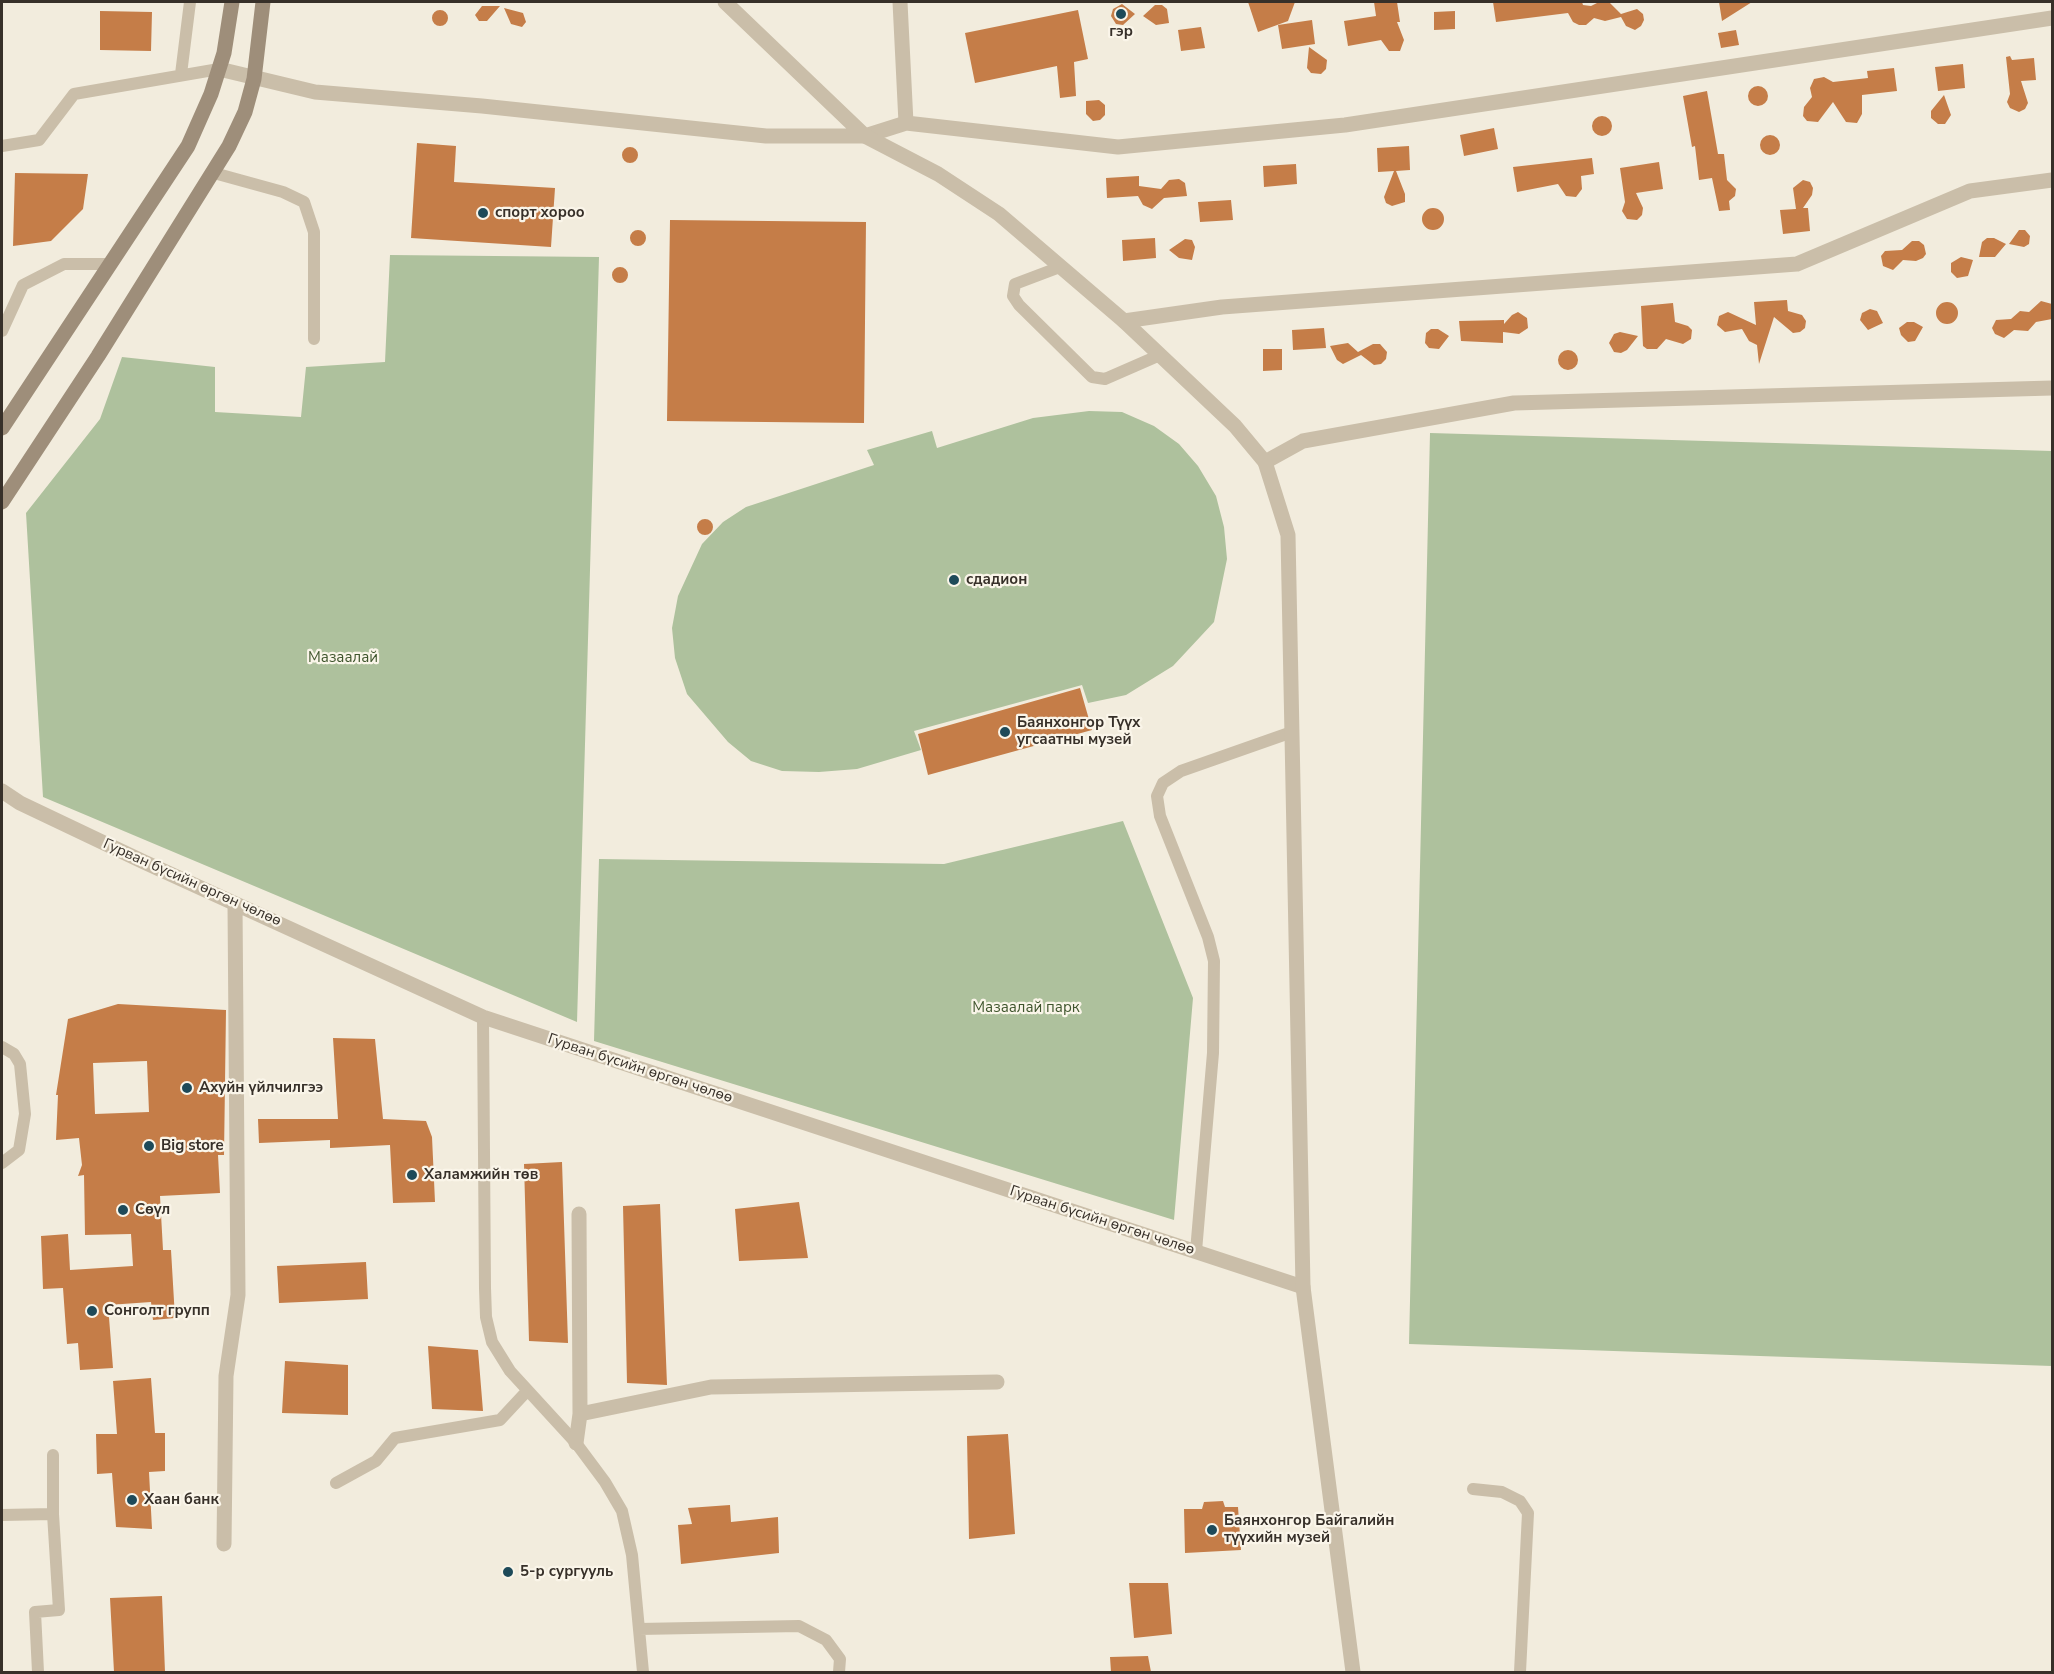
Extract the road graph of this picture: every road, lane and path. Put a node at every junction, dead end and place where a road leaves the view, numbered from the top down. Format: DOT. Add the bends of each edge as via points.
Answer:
graph roads {
  1 [pos="190,2"];
  2 [pos="232,2"];
  3 [pos="263,2"];
  4 [pos="724,2"];
  5 [pos="900,2"];
  6 [pos="2052,18"];
  7 [pos="219,69"];
  8 [pos="182,74"];
  9 [pos="254,79"];
  10 [pos="906,123"];
  11 [pos="865,136"];
  12 [pos="2,146"];
  13 [pos="214,172"];
  14 [pos="2052,180"];
  15 [pos="110,264"];
  16 [pos="1060,267"];
  17 [pos="1124,321"];
  18 [pos="2,332"];
  19 [pos="314,339"];
  20 [pos="1160,355"];
  21 [pos="2052,388"];
  22 [pos="2,428"];
  23 [pos="1265,462"];
  24 [pos="2,502"];
  25 [pos="1292,732"];
  26 [pos="2,791"];
  27 [pos="235,904"];
  28 [pos="483,1017"];
  29 [pos="2,1047"];
  30 [pos="2,1163"];
  31 [pos="579,1214"];
  32 [pos="1196,1251"];
  33 [pos="1303,1287"];
  34 [pos="997,1382"];
  35 [pos="527,1391"];
  36 [pos="580,1414"];
  37 [pos="576,1443"];
  38 [pos="53,1455"];
  39 [pos="336,1483"];
  40 [pos="1473,1489"];
  41 [pos="52,1514"];
  42 [pos="2,1515"];
  43 [pos="224,1544"];
  44 [pos="639,1629"];
  45 [pos="38,1672"];
  46 [pos="643,1672"];
  47 [pos="839,1672"];
  48 [pos="1353,1672"];
  49 [pos="1520,1672"];
  1 -- 8 [label="lane"];
  2 -- 7 [label="main road"];
  3 -- 9 [label="main road"];
  4 -- 11 [label="street"];
  5 -- 10 [label="street"];
  6 -- 10 [label="street" via="1345,125 1118,147"];
  7 -- 8 [label="lane"];
  7 -- 9 [label="street"];
  7 -- 15 [label="main road" via="188,146"];
  8 -- 12 [label="lane" via="74,94 39,140"];
  9 -- 11 [label="street" via="315,92 766,136"];
  9 -- 13 [label="main road" via="244,112"];
  10 -- 11 [label="street"];
  11 -- 16 [label="street" via="938,174 999,214"];
  13 -- 19 [label="lane" via="304,202 314,232"];
  13 -- 24 [label="main road"];
  14 -- 17 [label="street" via="1970,191 1797,264 1222,307"];
  15 -- 18 [label="lane" via="64,264 23,285"];
  15 -- 22 [label="main road"];
  16 -- 17 [label="street"];
  16 -- 20 [label="lane" via="1015,284 1013,296 1092,378 1105,379"];
  17 -- 20 [label="street"];
  20 -- 23 [label="street" via="1235,426"];
  21 -- 23 [label="street" via="1514,403 1303,441"];
  23 -- 25 [label="street" via="1288,535"];
  25 -- 32 [label="lane" via="1180,771 1163,783 1157,796 1160,816 1214,961 1213,1053"];
  25 -- 33 [label="street"];
  26 -- 27 [label="street, Гурван бүсийн өргөн чөлөө"];
  27 -- 28 [label="street, Гурван бүсийн өргөн чөлөө"];
  27 -- 43 [label="street" via="238,1295 226,1376"];
  28 -- 32 [label="street, Гурван бүсийн өргөн чөлөө"];
  28 -- 35 [label="lane" via="486,1317 492,1342"];
  29 -- 30 [label="lane" via="14,1054 20,1064 25,1114 19,1150"];
  31 -- 36 [label="street"];
  32 -- 33 [label="street, Гурван бүсийн өргөн чөлөө"];
  33 -- 48 [label="street"];
  34 -- 36 [label="street" via="711,1387"];
  35 -- 37 [label="lane"];
  35 -- 39 [label="lane" via="500,1420 395,1438 376,1461"];
  36 -- 37 [label="street"];
  37 -- 44 [label="lane" via="622,1511 632,1556"];
  38 -- 41 [label="lane"];
  40 -- 49 [label="lane" via="1503,1492 1520,1501 1527,1513"];
  41 -- 42 [label="lane"];
  41 -- 45 [label="lane" via="59,1611 35,1612"];
  44 -- 46 [label="lane"];
  44 -- 47 [label="lane" via="799,1626 826,1640 840,1659"];
}
